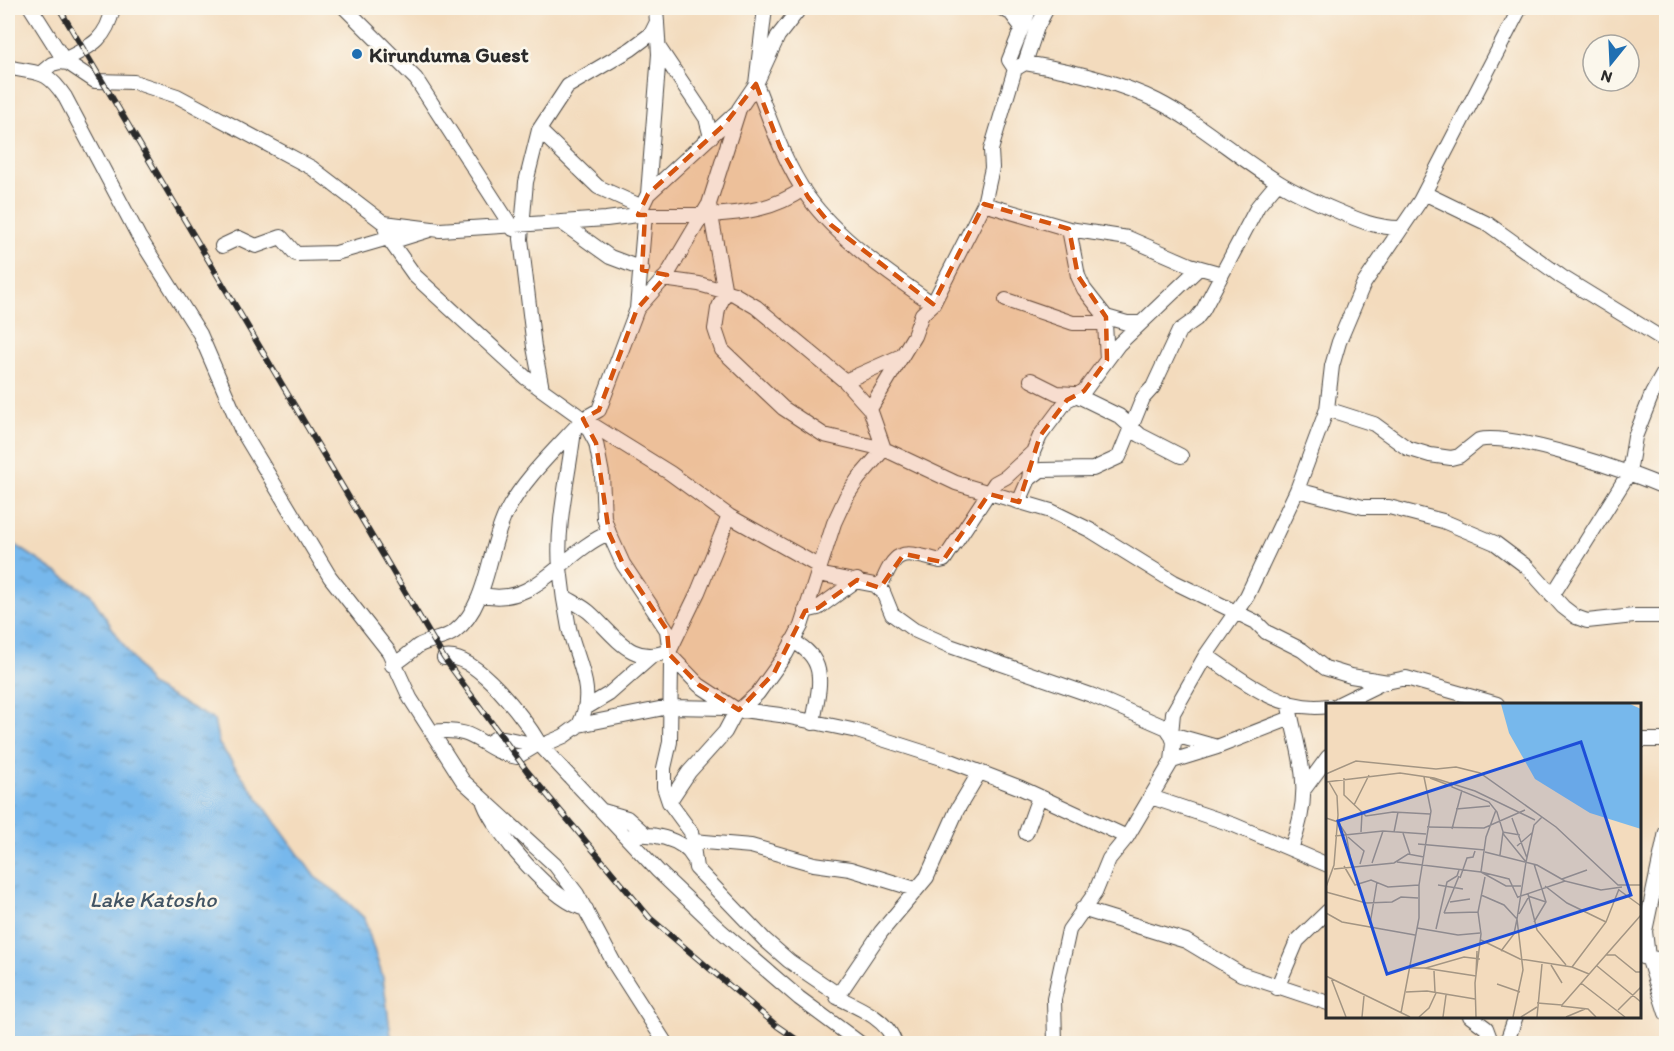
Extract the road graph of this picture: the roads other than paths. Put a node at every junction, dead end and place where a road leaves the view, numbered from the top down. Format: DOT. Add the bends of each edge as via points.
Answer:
graph roads {
  1 [pos="31,8"];
  2 [pos="113,8"];
  3 [pos="345,8"];
  4 [pos="656,8"];
  5 [pos="765,8"];
  6 [pos="800,8"];
  7 [pos="1001,8"];
  8 [pos="1030,8"];
  9 [pos="1047,8"];
  10 [pos="1521,8"];
  11 [pos="657,22"];
  12 [pos="1021,26"];
  13 [pos="659,48"];
  14 [pos="62,61"];
  15 [pos="1020,66"];
  16 [pos="8,67"];
  17 [pos="41,73"];
  18 [pos="756,84"];
  19 [pos="739,109"];
  20 [pos="539,130"];
  21 [pos="711,137"];
  22 [pos="1278,182"];
  23 [pos="803,189"];
  24 [pos="1424,193"];
  25 [pos="648,194"];
  26 [pos="984,204"];
  27 [pos="707,211"];
  28 [pos="641,212"];
  29 [pos="561,222"];
  30 [pos="384,223"];
  31 [pos="517,225"];
  32 [pos="1400,228"];
  33 [pos="431,229"];
  34 [pos="1069,229"];
  35 [pos="388,238"];
  36 [pos="222,246"];
  37 [pos="1199,268"];
  38 [pos="642,269"];
  39 [pos="1222,274"];
  40 [pos="664,278"];
  41 [pos="725,293"];
  42 [pos="1006,300"];
  43 [pos="933,304"];
  44 [pos="637,309"];
  45 [pos="1106,320"];
  46 [pos="1139,323"];
  47 [pos="1666,341"];
  48 [pos="899,357"];
  49 [pos="1107,360"];
  50 [pos="1666,369"];
  51 [pos="1032,380"];
  52 [pos="845,381"];
  53 [pos="543,389"];
  54 [pos="1074,394"];
  55 [pos="870,409"];
  56 [pos="1327,410"];
  57 [pos="584,419"];
  58 [pos="1132,426"];
  59 [pos="574,430"];
  60 [pos="884,449"];
  61 [pos="1033,452"];
  62 [pos="1181,456"];
  63 [pos="1629,473"];
  64 [pos="1029,479"];
  65 [pos="1666,488"];
  66 [pos="1298,490"];
  67 [pos="987,494"];
  68 [pos="1019,502"];
  69 [pos="729,516"];
  70 [pos="609,533"];
  71 [pos="560,566"];
  72 [pos="819,571"];
  73 [pos="857,580"];
  74 [pos="880,588"];
  75 [pos="480,594"];
  76 [pos="1552,596"];
  77 [pos="565,597"];
  78 [pos="805,611"];
  79 [pos="1235,611"];
  80 [pos="1666,616"];
  81 [pos="792,641"];
  82 [pos="670,652"];
  83 [pos="1206,655"];
  84 [pos="651,657"];
  85 [pos="444,658"];
  86 [pos="392,665"];
  87 [pos="1388,682"];
  88 [pos="1288,702"];
  89 [pos="1343,703"];
  90 [pos="1491,703"];
  91 [pos="1326,706"];
  92 [pos="587,707"];
  93 [pos="669,707"];
  94 [pos="739,710"];
  95 [pos="1291,718"];
  96 [pos="813,723"];
  97 [pos="579,725"];
  98 [pos="433,732"];
  99 [pos="1171,734"];
  100 [pos="1641,740"];
  101 [pos="1666,740"];
  102 [pos="539,745"];
  103 [pos="1298,746"];
  104 [pos="1217,747"];
  105 [pos="1172,761"];
  106 [pos="1325,761"];
  107 [pos="980,773"];
  108 [pos="1305,788"];
  109 [pos="1151,796"];
  110 [pos="1039,797"];
  111 [pos="669,802"];
  112 [pos="603,811"];
  113 [pos="1666,832"];
  114 [pos="1026,833"];
  115 [pos="645,834"];
  116 [pos="627,837"];
  117 [pos="1127,837"];
  118 [pos="693,841"];
  119 [pos="1291,849"];
  120 [pos="694,859"];
  121 [pos="1326,864"];
  122 [pos="915,890"];
  123 [pos="1646,899"];
  124 [pos="1082,909"];
  125 [pos="1326,913"];
  126 [pos="1641,940"];
  127 [pos="1644,957"];
  128 [pos="1666,960"];
  129 [pos="1277,988"];
  130 [pos="837,997"];
  131 [pos="1326,1002"];
  132 [pos="1666,1013"];
  133 [pos="1471,1018"];
  134 [pos="1516,1018"];
  135 [pos="897,1041"];
  136 [pos="666,1044"];
  137 [pos="861,1044"];
  138 [pos="1056,1044"];
  139 [pos="1492,1044"];
  140 [pos="1506,1044"];
  1 -- 14 [label="street"];
  2 -- 14 [label="street" via="104,34"];
  3 -- 31 [label="street" via="416,79"];
  4 -- 11 [label="street"];
  5 -- 18 [label="street"];
  6 -- 18 [label="street" via="778,36"];
  7 -- 12 [label="street"];
  8 -- 12 [label="street"];
  9 -- 15 [label="street"];
  10 -- 24 [label="street"];
  11 -- 13 [label="street"];
  11 -- 20 [label="street" via="651,34 637,45 568,86"];
  12 -- 15 [label="street" via="1009,60"];
  13 -- 21 [label="street" via="706,118"];
  13 -- 25 [label="street"];
  14 -- 17 [label="street" via="52,63"];
  14 -- 30 [label="street" via="95,81 134,82 177,96 312,168"];
  15 -- 22 [label="street" via="1097,79 1156,100"];
  15 -- 26 [label="street" via="991,150 992,168"];
  16 -- 17 [label="street"];
  17 -- 86 [label="street" via="65,97 139,237 195,326 263,466 330,577 383,644"];
  18 -- 19 [label="street"];
  18 -- 23 [label="street" via="780,147"];
  19 -- 21 [label="street"];
  19 -- 27 [label="street"];
  20 -- 28 [label="street" via="598,187"];
  20 -- 31 [label="street"];
  21 -- 25 [label="street"];
  22 -- 32 [label="street" via="1365,223"];
  22 -- 39 [label="street" via="1258,206"];
  23 -- 27 [label="street" via="770,206 739,213"];
  23 -- 43 [label="street" via="831,225"];
  24 -- 32 [label="street"];
  24 -- 47 [label="street" via="1488,224 1562,277"];
  25 -- 28 [label="street"];
  26 -- 34 [label="street"];
  26 -- 43 [label="street"];
  27 -- 28 [label="street"];
  27 -- 40 [label="street"];
  27 -- 41 [label="street"];
  28 -- 29 [label="street"];
  28 -- 38 [label="street"];
  29 -- 31 [label="street"];
  29 -- 38 [label="street" via="610,257"];
  30 -- 33 [label="street"];
  30 -- 35 [label="street"];
  31 -- 33 [label="street"];
  31 -- 53 [label="street"];
  32 -- 56 [label="street" via="1362,285 1346,319 1332,366"];
  33 -- 35 [label="street" via="400,239"];
  34 -- 37 [label="street" via="1128,238"];
  34 -- 45 [label="street" via="1078,276"];
  35 -- 36 [label="street" via="328,255 296,254 281,237 253,246 239,238"];
  35 -- 53 [label="street" via="421,283 501,357"];
  37 -- 39 [label="street"];
  37 -- 46 [label="street"];
  38 -- 40 [label="street"];
  38 -- 44 [label="street"];
  39 -- 58 [label="street" via="1196,319 1179,331"];
  40 -- 41 [label="street"];
  40 -- 44 [label="street"];
  41 -- 52 [label="street" via="735,294 756,307"];
  41 -- 60 [label="street" via="715,329 722,350 735,365 783,408 824,435"];
  42 -- 45 [label="street" via="1073,323"];
  43 -- 48 [label="street" via="922,314 914,336"];
  44 -- 57 [label="street" via="599,410"];
  45 -- 46 [label="street"];
  45 -- 49 [label="street"];
  46 -- 49 [label="street"];
  48 -- 52 [label="street"];
  48 -- 55 [label="street"];
  49 -- 54 [label="street" via="1084,391"];
  50 -- 63 [label="street" via="1635,436"];
  51 -- 54 [label="street" via="1057,393"];
  52 -- 55 [label="street"];
  53 -- 57 [label="street"];
  54 -- 58 [label="street"];
  54 -- 61 [label="street" via="1054,417"];
  55 -- 60 [label="street"];
  56 -- 63 [label="street" via="1374,424 1407,448 1430,454 1451,458 1479,440 1500,439"];
  56 -- 66 [label="street"];
  57 -- 59 [label="street"];
  57 -- 69 [label="street"];
  57 -- 70 [label="street" via="596,443"];
  58 -- 62 [label="street" via="1140,435"];
  58 -- 64 [label="street" via="1119,457 1093,469 1041,470"];
  59 -- 71 [label="street"];
  59 -- 75 [label="street" via="507,511"];
  60 -- 67 [label="street"];
  60 -- 72 [label="street" via="846,497"];
  61 -- 64 [label="street"];
  61 -- 67 [label="street" via="994,483"];
  63 -- 65 [label="street"];
  63 -- 76 [label="street"];
  64 -- 68 [label="street"];
  66 -- 76 [label="street" via="1363,507 1389,507 1443,521 1495,543 1527,567"];
  66 -- 79 [label="street" via="1247,596"];
  67 -- 68 [label="street"];
  67 -- 74 [label="street" via="944,560 913,552 904,554 888,570"];
  68 -- 79 [label="street" via="1051,511 1090,530 1148,568"];
  69 -- 72 [label="street"];
  69 -- 82 [label="street"];
  70 -- 71 [label="street"];
  70 -- 82 [label="street" via="623,564 667,630"];
  71 -- 75 [label="street" via="539,584 519,593 492,597"];
  71 -- 77 [label="street"];
  72 -- 73 [label="street"];
  72 -- 78 [label="street"];
  73 -- 74 [label="street"];
  73 -- 78 [label="street" via="818,608"];
  74 -- 99 [label="street" via="892,614 914,630 1113,704 1167,728"];
  75 -- 86 [label="street" via="456,631 429,640"];
  76 -- 80 [label="street" via="1576,617 1587,621"];
  77 -- 84 [label="street" via="628,648"];
  77 -- 92 [label="street" via="585,681"];
  78 -- 81 [label="street"];
  79 -- 83 [label="street"];
  79 -- 87 [label="street" via="1277,639 1302,650 1324,668"];
  81 -- 94 [label="street" via="774,673"];
  81 -- 96 [label="street" via="812,655 818,668 819,692"];
  82 -- 84 [label="street"];
  82 -- 93 [label="street"];
  82 -- 94 [label="street" via="699,685"];
  83 -- 88 [label="street" via="1252,687"];
  83 -- 99 [label="street" via="1173,713"];
  84 -- 92 [label="street" via="609,694"];
  85 -- 102 [label="street" via="461,659 487,679 518,713"];
  86 -- 98 [label="street"];
  87 -- 89 [label="street"];
  87 -- 90 [label="street" via="1413,679"];
  88 -- 91 [label="street"];
  88 -- 95 [label="street"];
  92 -- 97 [label="street"];
  93 -- 94 [label="street"];
  93 -- 97 [label="street"];
  93 -- 111 [label="street" via="670,742 663,777"];
  94 -- 96 [label="street"];
  94 -- 111 [label="street"];
  95 -- 103 [label="street"];
  95 -- 104 [label="street"];
  96 -- 107 [label="street" via="908,746"];
  97 -- 102 [label="street" via="564,736"];
  98 -- 102 [label="street" via="461,731 517,756"];
  98 -- 136 [label="street" via="463,781 555,865 586,909 614,963"];
  99 -- 104 [label="street"];
  99 -- 105 [label="street"];
  100 -- 101 [label="street"];
  102 -- 112 [label="street"];
  103 -- 106 [label="street"];
  103 -- 108 [label="street"];
  104 -- 105 [label="street"];
  105 -- 109 [label="street"];
  106 -- 108 [label="street"];
  107 -- 110 [label="street"];
  107 -- 122 [label="street" via="957,810 934,863"];
  108 -- 119 [label="street" via="1302,818"];
  109 -- 117 [label="street"];
  109 -- 119 [label="street"];
  110 -- 114 [label="street"];
  110 -- 117 [label="street"];
  111 -- 118 [label="street" via="687,824"];
  112 -- 115 [label="street" via="627,818"];
  112 -- 116 [label="street"];
  113 -- 123 [label="street"];
  115 -- 116 [label="street"];
  115 -- 120 [label="street" via="679,843"];
  116 -- 137 [label="street" via="720,930 799,998"];
  117 -- 124 [label="street" via="1109,859 1095,893"];
  118 -- 120 [label="street"];
  118 -- 122 [label="street" via="751,846 814,864 850,869"];
  119 -- 121 [label="street"];
  120 -- 130 [label="street" via="700,873 765,940"];
  122 -- 130 [label="street"];
  123 -- 127 [label="street"];
  124 -- 129 [label="street" via="1186,941 1241,974"];
  124 -- 138 [label="street" via="1069,930 1054,999"];
  125 -- 129 [label="street" via="1298,941"];
  126 -- 127 [label="street"];
  127 -- 128 [label="street"];
  127 -- 132 [label="street"];
  129 -- 131 [label="street"];
  130 -- 135 [label="street" via="882,1023"];
  133 -- 139 [label="street" via="1486,1028"];
  134 -- 140 [label="street"];
}
